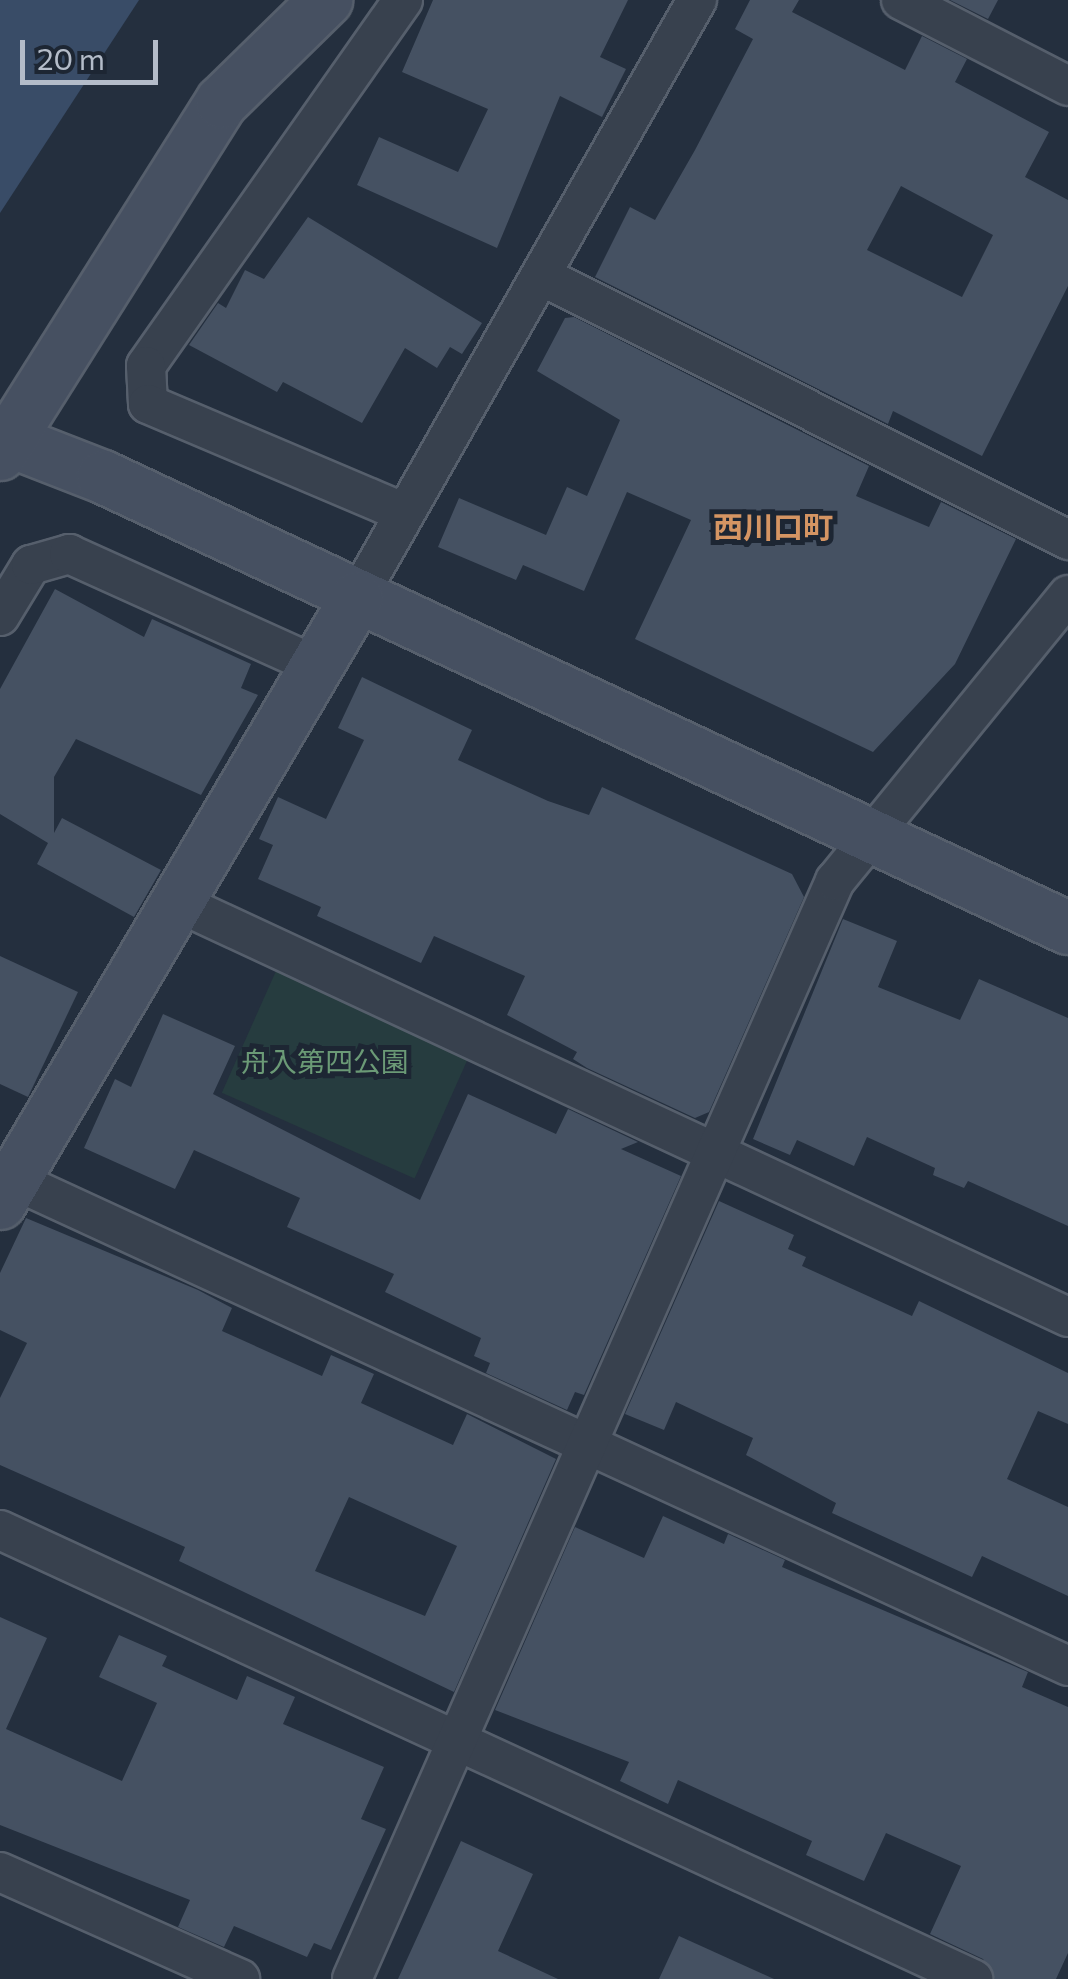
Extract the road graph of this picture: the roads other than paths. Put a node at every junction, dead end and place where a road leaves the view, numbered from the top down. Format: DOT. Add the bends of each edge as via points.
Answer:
graph roads {
  1 [pos="326,0"];
  2 [pos="403,0"];
  3 [pos="697,0"];
  4 [pos="901,0"];
  5 [pos="1068,86"];
  6 [pos="542,276"];
  7 [pos="3,444"];
  8 [pos="405,513"];
  9 [pos="1068,540"];
  10 [pos="1068,595"];
  11 [pos="357,598"];
  12 [pos="0,616"];
  13 [pos="319,667"];
  14 [pos="865,836"];
  15 [pos="179,903"];
  16 [pos="1068,928"];
  17 [pos="715,1148"];
  18 [pos="7,1192"];
  19 [pos="1068,1317"];
  20 [pos="586,1440"];
  21 [pos="0,1530"];
  22 [pos="1068,1666"];
  23 [pos="451,1742"];
  24 [pos="0,1872"];
  25 [pos="240,1979"];
  26 [pos="352,1979"];
  27 [pos="973,1979"];
  1 -- 7 [label="street" via="222,102"];
  2 -- 8 [label="street" via="146,366 148,404"];
  3 -- 6 [label="street"];
  4 -- 5 [label="street"];
  6 -- 8 [label="street"];
  6 -- 9 [label="street"];
  7 -- 11 [label="street"];
  8 -- 11 [label="street"];
  10 -- 14 [label="street"];
  11 -- 13 [label="street"];
  11 -- 14 [label="street"];
  12 -- 13 [label="street" via="31,565 70,554"];
  13 -- 15 [label="street"];
  14 -- 16 [label="street"];
  14 -- 17 [label="street" via="835,881"];
  15 -- 17 [label="street"];
  15 -- 18 [label="street"];
  17 -- 19 [label="street"];
  17 -- 20 [label="street"];
  18 -- 20 [label="street"];
  20 -- 22 [label="street"];
  20 -- 23 [label="street"];
  21 -- 23 [label="street"];
  23 -- 26 [label="street"];
  23 -- 27 [label="street"];
  24 -- 25 [label="street"];
}
